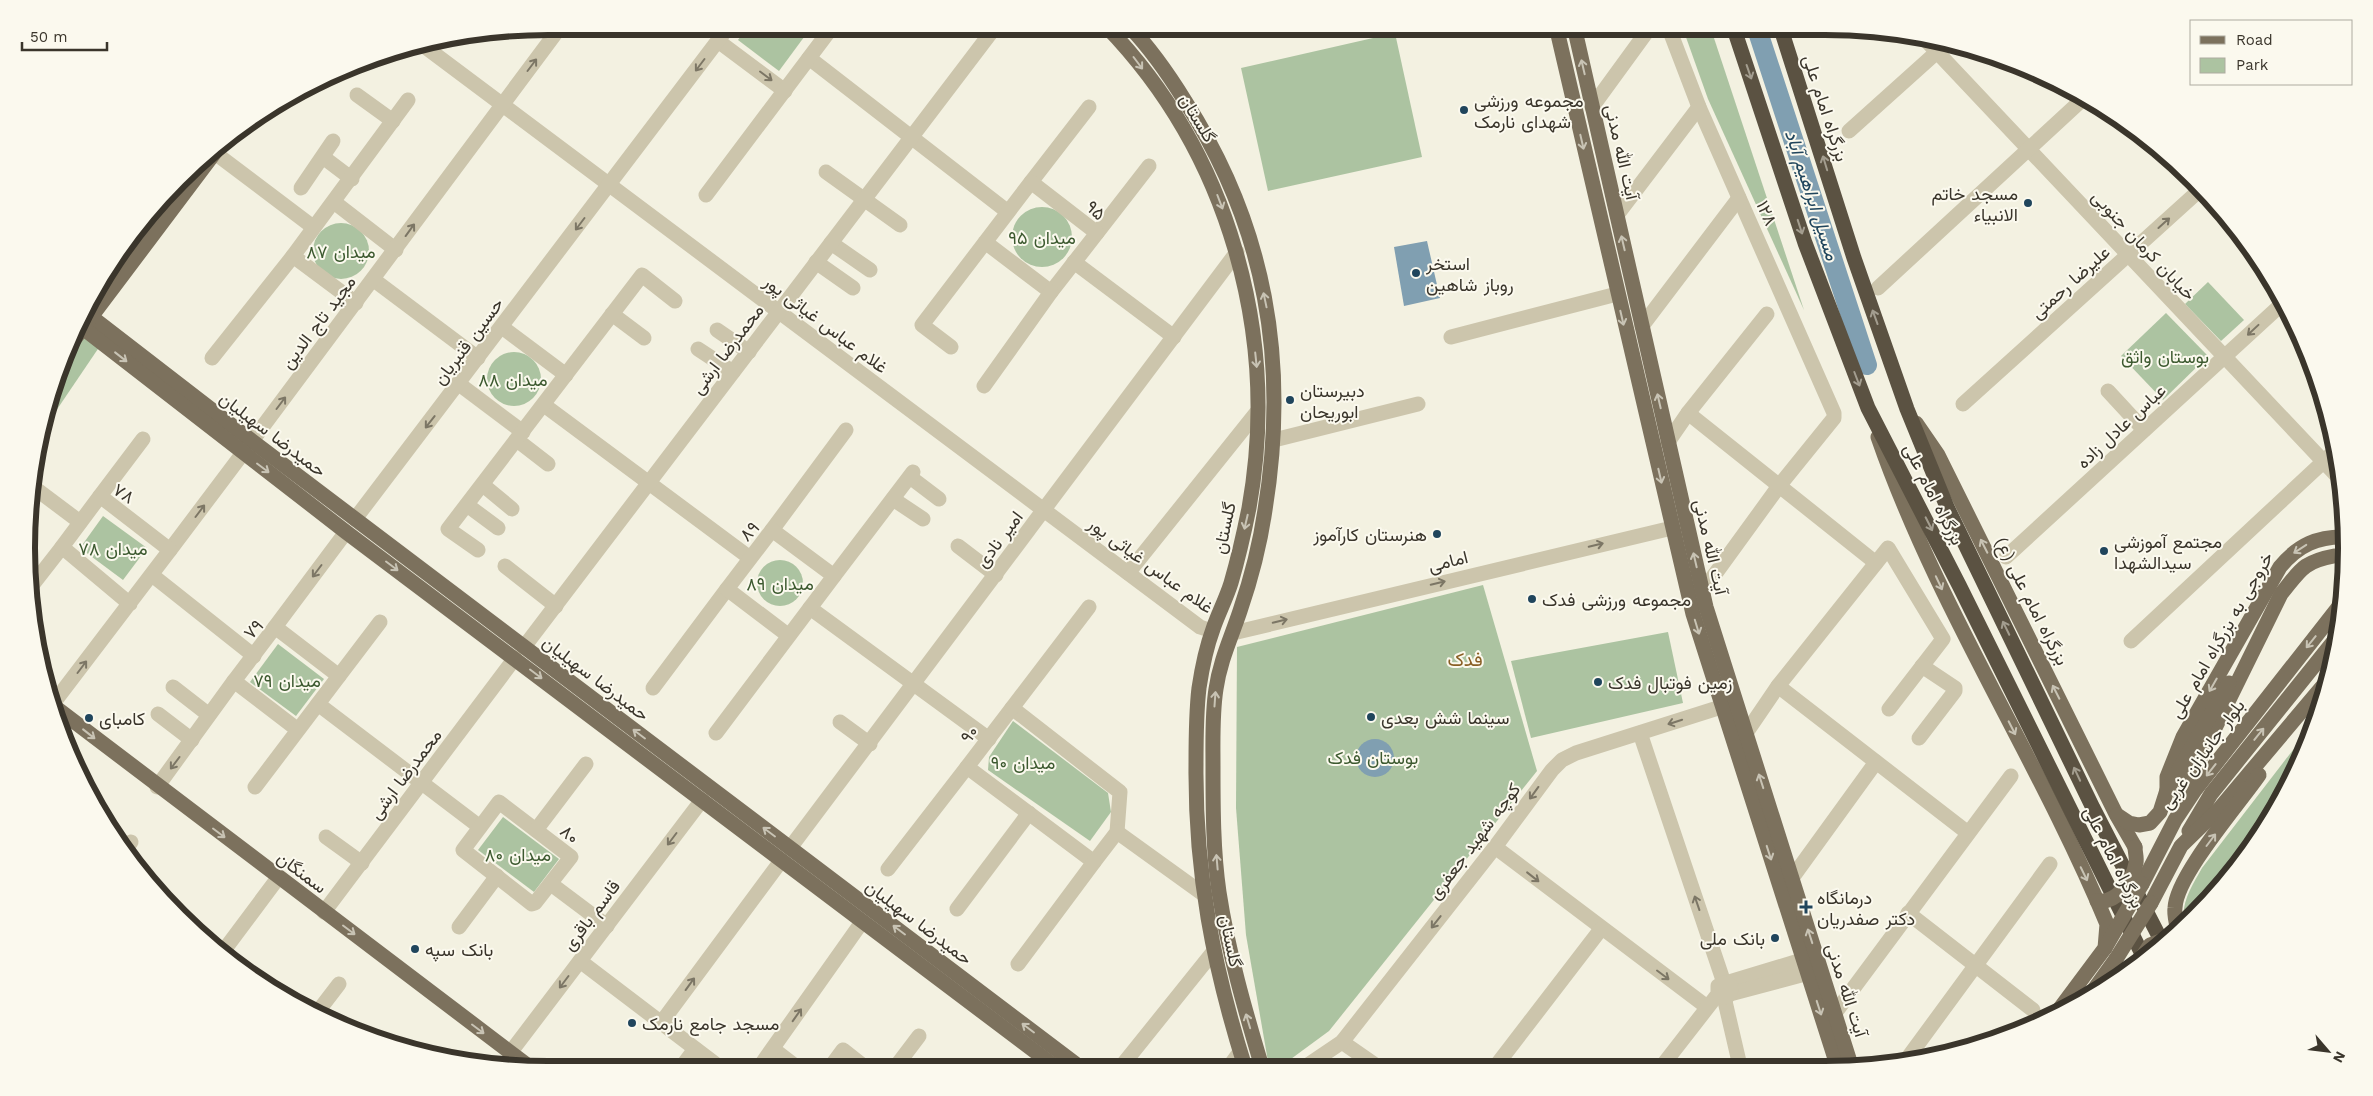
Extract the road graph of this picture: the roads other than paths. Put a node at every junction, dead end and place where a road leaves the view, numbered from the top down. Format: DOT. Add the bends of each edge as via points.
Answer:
graph roads {
  1 [pos="554,35"];
  2 [pos="722,35"];
  3 [pos="826,35"];
  4 [pos="989,35"];
  5 [pos="1114,35"];
  6 [pos="1136,35"];
  7 [pos="1558,35"];
  8 [pos="1576,35"];
  9 [pos="1644,35"];
  10 [pos="1672,35"];
  11 [pos="1737,35"];
  12 [pos="1783,35"];
  13 [pos="718,41"];
  14 [pos="1941,48"];
  15 [pos="428,49"];
  16 [pos="1944,49"];
  17 [pos="809,58"];
  18 [pos="785,91"];
  19 [pos="357,96"];
  20 [pos="408,100"];
  21 [pos="2079,102"];
  22 [pos="502,104"];
  23 [pos="1089,107"];
  24 [pos="1592,107"];
  25 [pos="1700,107"];
  26 [pos="393,121"];
  27 [pos="1849,131"];
  28 [pos="911,138"];
  29 [pos="333,141"];
  30 [pos="2028,149"];
  31 [pos="223,151"];
  32 [pos="323,157"];
  33 [pos="1149,166"];
  34 [pos="203,169"];
  35 [pos="826,172"];
  36 [pos="352,179"];
  37 [pos="1031,182"];
  38 [pos="610,185"];
  39 [pos="301,188"];
  40 [pos="2196,194"];
  41 [pos="706,195"];
  42 [pos="1739,198"];
  43 [pos="865,199"];
  44 [pos="334,202"];
  45 [pos="1008,212"];
  46 [pos="1616,215"];
  47 [pos="900,225"];
  48 [pos="313,227"];
  49 [pos="1097,232"];
  50 [pos="832,242"];
  51 [pos="985,242"];
  52 [pos="396,250"];
  53 [pos="1237,252"];
  54 [pos="293,256"];
  55 [pos="2128,256"];
  56 [pos="816,262"];
  57 [pos="1074,262"];
  58 [pos="870,270"];
  59 [pos="374,280"];
  60 [pos="854,288"];
  61 [pos="1878,288"];
  62 [pos="1051,292"];
  63 [pos="1617,294"];
  64 [pos="675,301"];
  65 [pos="98,302"];
  66 [pos="356,303"];
  67 [pos="2278,308"];
  68 [pos="779,312"];
  69 [pos="612,314"];
  70 [pos="1767,314"];
  71 [pos="87,323"];
  72 [pos="1642,326"];
  73 [pos="502,327"];
  74 [pos="717,330"];
  75 [pos="1174,337"];
  76 [pos="1451,337"];
  77 [pos="644,338"];
  78 [pos="952,347"];
  79 [pos="698,349"];
  80 [pos="749,352"];
  81 [pos="2223,357"];
  82 [pos="212,358"];
  83 [pos="478,358"];
  84 [pos="733,372"];
  85 [pos="566,375"];
  86 [pos="459,384"];
  87 [pos="984,386"];
  88 [pos="2108,391"];
  89 [pos="1418,404"];
  90 [pos="1963,404"];
  91 [pos="544,405"];
  92 [pos="1868,408"];
  93 [pos="1907,409"];
  94 [pos="1257,412"];
  95 [pos="1688,413"];
  96 [pos="846,430"];
  97 [pos="2144,430"];
  98 [pos="520,436"];
  99 [pos="144,439"];
  100 [pos="1274,440"];
  101 [pos="1668,442"];
  102 [pos="248,447"];
  103 [pos="2330,456"];
  104 [pos="2323,462"];
  105 [pos="548,464"];
  106 [pos="2332,471"];
  107 [pos="650,482"];
  108 [pos="483,485"];
  109 [pos="1779,486"];
  110 [pos="38,491"];
  111 [pos="100,496"];
  112 [pos="939,498"];
  113 [pos="893,499"];
  114 [pos="467,505"];
  115 [pos="512,508"];
  116 [pos="1045,510"];
  117 [pos="923,519"];
  118 [pos="80,522"];
  119 [pos="1687,525"];
  120 [pos="350,526"];
  121 [pos="498,528"];
  122 [pos="1672,528"];
  123 [pos="772,530"];
  124 [pos="2338,537"];
  125 [pos="958,546"];
  126 [pos="62,547"];
  127 [pos="170,550"];
  128 [pos="478,550"];
  129 [pos="2334,556"];
  130 [pos="2006,557"];
  131 [pos="750,558"];
  132 [pos="1876,563"];
  133 [pos="505,566"];
  134 [pos="1128,573"];
  135 [pos="152,575"];
  136 [pos="996,575"];
  137 [pos="834,576"];
  138 [pos="36,580"];
  139 [pos="727,590"];
  140 [pos="1702,592"];
  141 [pos="130,604"];
  142 [pos="556,606"];
  143 [pos="1089,607"];
  144 [pos="810,608"];
  145 [pos="2334,613"];
  146 [pos="380,622"];
  147 [pos="275,627"];
  148 [pos="1212,631"];
  149 [pos="1232,633"];
  150 [pos="789,636"];
  151 [pos="2131,641"];
  152 [pos="2328,649"];
  153 [pos="519,652"];
  154 [pos="254,656"];
  155 [pos="1922,666"];
  156 [pos="2242,672"];
  157 [pos="339,676"];
  158 [pos="234,681"];
  159 [pos="914,686"];
  160 [pos="1778,686"];
  161 [pos="173,687"];
  162 [pos="653,688"];
  163 [pos="2317,694"];
  164 [pos="57,698"];
  165 [pos="318,704"];
  166 [pos="1721,707"];
  167 [pos="1012,708"];
  168 [pos="1889,709"];
  169 [pos="62,713"];
  170 [pos="158,714"];
  171 [pos="209,715"];
  172 [pos="840,722"];
  173 [pos="298,730"];
  174 [pos="716,732"];
  175 [pos="1640,733"];
  176 [pos="1746,733"];
  177 [pos="2282,735"];
  178 [pos="1919,738"];
  179 [pos="989,739"];
  180 [pos="192,740"];
  181 [pos="870,744"];
  182 [pos="1876,762"];
  183 [pos="586,764"];
  184 [pos="967,767"];
  185 [pos="2011,776"];
  186 [pos="422,783"];
  187 [pos="157,786"];
  188 [pos="255,787"];
  189 [pos="2166,790"];
  190 [pos="706,794"];
  191 [pos="1029,813"];
  192 [pos="2116,814"];
  193 [pos="2175,820"];
  194 [pos="480,828"];
  195 [pos="536,830"];
  196 [pos="1117,832"];
  197 [pos="1968,832"];
  198 [pos="326,837"];
  199 [pos="2181,846"];
  200 [pos="1495,847"];
  201 [pos="790,848"];
  202 [pos="781,861"];
  203 [pos="362,862"];
  204 [pos="1094,862"];
  205 [pos="2050,864"];
  206 [pos="888,869"];
  207 [pos="497,876"];
  208 [pos="278,878"];
  209 [pos="1792,878"];
  210 [pos="551,884"];
  211 [pos="1203,894"];
  212 [pos="2098,901"];
  213 [pos="957,908"];
  214 [pos="871,909"];
  215 [pos="324,912"];
  216 [pos="1908,913"];
  217 [pos="862,922"];
  218 [pos="2176,922"];
  219 [pos="607,926"];
  220 [pos="459,927"];
  221 [pos="1601,929"];
  222 [pos="2159,937"];
  223 [pos="226,947"];
  224 [pos="2105,948"];
  225 [pos="1214,951"];
  226 [pos="2141,952"];
  227 [pos="580,961"];
  228 [pos="1018,964"];
  229 [pos="1812,964"];
  230 [pos="1975,965"];
  231 [pos="2100,981"];
  232 [pos="339,984"];
  233 [pos="1724,990"];
  234 [pos="2066,1001"];
  235 [pos="1706,1007"];
  236 [pos="321,1008"];
  237 [pos="2033,1010"];
  238 [pos="1835,1013"];
  239 [pos="661,1023"];
  240 [pos="919,1036"];
  241 [pos="1342,1042"];
  242 [pos="695,1049"];
  243 [pos="773,1049"];
  244 [pos="1240,1052"];
  245 [pos="510,1053"];
  246 [pos="1910,1054"];
  247 [pos="1042,1057"];
  248 [pos="520,1060"];
  249 [pos="1850,1060"];
  250 [pos="686,1061"];
  251 [pos="711,1061"];
  252 [pos="764,1061"];
  253 [pos="789,1061"];
  254 [pos="835,1061"];
  255 [pos="857,1061"];
  256 [pos="900,1061"];
  257 [pos="1056,1061"];
  258 [pos="1126,1061"];
  259 [pos="1234,1061"];
  260 [pos="1243,1061"];
  261 [pos="1260,1061"];
  262 [pos="1314,1061"];
  263 [pos="1369,1061"];
  264 [pos="1500,1061"];
  265 [pos="1666,1061"];
  266 [pos="1739,1061"];
  267 [pos="1836,1061"];
  22 -- 1 [label="street, مجید تاج الدین, one-way"];
  2 -- 13 [label="street, حسین قنبریان"];
  3 -- 17 [label="street"];
  4 -- 28 [label="street, محمدرضا ارشی"];
  5 -- 53 [label="main road, گلستان, one-way" via="1162,95 1196,149 1219,199"];
  100 -- 6 [label="main road, گلستان, one-way" via="1275,376 1268,311 1254,247 1235,193 1211,140 1175,85"];
  7 -- 63 [label="main road, آیت الله مدنی, one-way"];
  24 -- 8 [label="main road, آیت الله مدنی, one-way"];
  9 -- 24 [label="street"];
  10 -- 25 [label="street, ۱۲۸"];
  11 -- 92 [label="highway, بزرگراه امام علی, one-way" via="1805,242"];
  93 -- 12 [label="highway, بزرگراه امام علی, one-way" via="1854,258"];
  13 -- 18 [label="street, one-way"];
  13 -- 38 [label="street, حسین قنبریان, one-way"];
  14 -- 27 [label="street"];
  15 -- 22 [label="street, غلام عباس غیاثی ‌پور"];
  16 -- 30 [label="street, خیابان کرمان جنوبی"];
  17 -- 18 [label="street"];
  17 -- 28 [label="street"];
  18 -- 41 [label="street"];
  19 -- 26 [label="street"];
  20 -- 26 [label="street"];
  21 -- 30 [label="street"];
  22 -- 38 [label="street, غلام عباس غیاثی ‌پور"];
  52 -- 22 [label="street, مجید تاج الدین, one-way"];
  23 -- 37 [label="street"];
  24 -- 46 [label="main road, آیت الله مدنی"];
  25 -- 42 [label="street, ۱۲۸"];
  25 -- 46 [label="street"];
  26 -- 36 [label="street"];
  28 -- 43 [label="street, محمدرضا ارشی"];
  28 -- 45 [label="street"];
  29 -- 32 [label="street"];
  30 -- 55 [label="street, خیابان کرمان جنوبی"];
  30 -- 61 [label="street"];
  31 -- 48 [label="street"];
  32 -- 36 [label="street"];
  32 -- 39 [label="street"];
  33 -- 49 [label="street"];
  34 -- 65 [label="main road"];
  35 -- 43 [label="street"];
  36 -- 44 [label="street"];
  37 -- 45 [label="street"];
  37 -- 49 [label="street, ۹۵"];
  38 -- 68 [label="street, غلام عباس غیاثی ‌پور"];
  38 -- 73 [label="street, حسین قنبریان, one-way"];
  55 -- 40 [label="street, علیرضا رحمتی, one-way"];
  42 -- 72 [label="street"];
  42 -- 109 [label="street, ۱۲۸" via="1834,413 1834,418"];
  43 -- 47 [label="street"];
  43 -- 50 [label="street, محمدرضا ارشی"];
  44 -- 48 [label="street"];
  44 -- 52 [label="street"];
  45 -- 51 [label="street"];
  72 -- 46 [label="main road, آیت الله مدنی, one-way"];
  48 -- 54 [label="street"];
  49 -- 57 [label="street, ۹۵"];
  50 -- 56 [label="street, محمدرضا ارشی"];
  50 -- 58 [label="street"];
  51 -- 62 [label="street"];
  51 -- 78 [label="street" via="922,325"];
  52 -- 59 [label="street, مجید تاج الدین"];
  53 -- 75 [label="street, امیر نادی"];
  53 -- 94 [label="main road, گلستان, one-way" via="1251,314 1258,377"];
  54 -- 66 [label="street"];
  54 -- 82 [label="street"];
  55 -- 81 [label="street, خیابان کرمان جنوبی"];
  55 -- 90 [label="street, علیرضا رحمتی"];
  56 -- 60 [label="street"];
  56 -- 68 [label="street, محمدرضا ارشی"];
  57 -- 62 [label="street, ۹۵"];
  57 -- 75 [label="street"];
  59 -- 66 [label="street, مجید تاج الدین"];
  59 -- 83 [label="street"];
  62 -- 87 [label="street, ۹۵"];
  63 -- 76 [label="street"];
  63 -- 122 [label="main road, آیت الله مدنی, one-way"];
  64 -- 69 [label="street" via="642,275"];
  102 -- 66 [label="street, مجید تاج الدین, one-way"];
  67 -- 81 [label="street, عباس عادل زاده, one-way"];
  68 -- 80 [label="street, محمدرضا ارشی"];
  68 -- 116 [label="street, غلام عباس غیاثی ‌پور"];
  69 -- 77 [label="street"];
  69 -- 85 [label="street"];
  70 -- 95 [label="street"];
  71 -- 102 [label="main road, حمیدرضا سهیلیان"];
  101 -- 72 [label="main road, آیت الله مدنی, one-way"];
  73 -- 83 [label="street, حسین قنبریان"];
  73 -- 85 [label="street"];
  74 -- 80 [label="street"];
  75 -- 116 [label="street, امیر نادی"];
  79 -- 84 [label="street"];
  80 -- 84 [label="street, محمدرضا ارشی"];
  81 -- 97 [label="street, عباس عادل زاده"];
  81 -- 104 [label="street, خیابان کرمان جنوبی"];
  83 -- 86 [label="street, حسین قنبریان"];
  84 -- 107 [label="street, محمدرضا ارشی"];
  85 -- 91 [label="street"];
  86 -- 98 [label="street"];
  86 -- 120 [label="street, حسین قنبریان, one-way"];
  88 -- 97 [label="street"];
  89 -- 100 [label="street"];
  91 -- 98 [label="street"];
  91 -- 107 [label="street"];
  92 -- 212 [label="main road, one-way" via="1898,496"];
  92 -- 226 [label="highway, بزرگراه امام علی, one-way"];
  192 -- 93 [label="main road, بزرگراه امام علی (ع), one-way" via="1938,456"];
  222 -- 93 [label="highway, بزرگراه امام علی, one-way" via="1946,508"];
  94 -- 134 [label="street"];
  94 -- 148 [label="main road, گلستان, one-way" via="1257,443 1249,508 1230,585"];
  95 -- 101 [label="street"];
  95 -- 109 [label="street"];
  96 -- 123 [label="street"];
  97 -- 130 [label="street, عباس عادل زاده"];
  98 -- 105 [label="street"];
  98 -- 108 [label="street"];
  99 -- 111 [label="street"];
  100 -- 149 [label="main road, گلستان" via="1265,511 1249,585"];
  101 -- 119 [label="main road, آیت الله مدنی"];
  102 -- 120 [label="main road, حمیدرضا سهیلیان"];
  127 -- 102 [label="street, مجید تاج الدین, one-way"];
  103 -- 104 [label="street"];
  104 -- 106 [label="street, خیابان کرمان جنوبی"];
  104 -- 151 [label="street"];
  107 -- 131 [label="street"];
  107 -- 142 [label="street, محمدرضا ارشی"];
  108 -- 114 [label="street"];
  108 -- 115 [label="street"];
  109 -- 132 [label="street"];
  109 -- 140 [label="street"];
  110 -- 118 [label="street"];
  111 -- 118 [label="street, ۷۸"];
  111 -- 127 [label="street, ۷۸"];
  112 -- 113 [label="street" via="912,474"];
  113 -- 117 [label="street"];
  113 -- 137 [label="street"];
  114 -- 121 [label="street"];
  114 -- 128 [label="street" via="448,530"];
  116 -- 134 [label="street, غلام عباس غیاثی ‌پور"];
  116 -- 136 [label="street, امیر نادی"];
  118 -- 126 [label="street, ۷۸"];
  119 -- 122 [label="main road"];
  140 -- 119 [label="main road, آیت الله مدنی, one-way"];
  120 -- 147 [label="street, حسین قنبریان, one-way"];
  120 -- 153 [label="main road, حمیدرضا سهیلیان"];
  149 -- 122 [label="street, امامی, one-way"];
  122 -- 166 [label="main road, آیت الله مدنی, one-way"];
  123 -- 131 [label="street, ۸۹"];
  123 -- 137 [label="street, ۸۹"];
  124 -- 189 [label="main road, خروجی به بزرگراه امام علی, one-way" via="2309,543 2289,556 2280,567 2184,737 2167,777"];
  125 -- 136 [label="street"];
  126 -- 138 [label="street, ۷۸"];
  126 -- 141 [label="street"];
  127 -- 135 [label="street"];
  129 -- 156 [label="main road" via="2316,559 2303,566 2280,594"];
  131 -- 139 [label="street, ۸۹"];
  132 -- 155 [label="street" via="1888,548 1943,639"];
  132 -- 160 [label="street"];
  133 -- 142 [label="street"];
  134 -- 148 [label="street, غلام عباس غیاثی ‌پور" via="1200,627"];
  135 -- 141 [label="street"];
  135 -- 154 [label="street"];
  136 -- 159 [label="street, امیر نادی"];
  137 -- 144 [label="street"];
  139 -- 150 [label="street"];
  139 -- 162 [label="street, ۸۹"];
  140 -- 176 [label="main road, آیت الله مدنی"];
  164 -- 141 [label="street, one-way"];
  142 -- 153 [label="street, محمدرضا ارشی"];
  143 -- 167 [label="street, ۹۰"];
  144 -- 150 [label="street"];
  144 -- 159 [label="street"];
  145 -- 193 [label="main road, بلوار جانبازان غربی, one-way"];
  146 -- 157 [label="street"];
  147 -- 154 [label="street, ۷۹"];
  147 -- 157 [label="street, ۷۹"];
  148 -- 149 [label="main road"];
  148 -- 211 [label="main road, گلستان" via="1199,688 1196,727 1196,796"];
  261 -- 149 [label="main road, گلستان, one-way" via="1241,998 1219,892 1216,848 1213,796 1216,690 1222,655"];
  150 -- 174 [label="street"];
  199 -- 152 [label="main road, بلوار جانبازان غربی, one-way" via="2211,794"];
  153 -- 186 [label="street, محمدرضا ارشی"];
  153 -- 190 [label="main road, حمیدرضا سهیلیان"];
  154 -- 158 [label="street, ۷۹"];
  155 -- 168 [label="street"];
  155 -- 178 [label="street" via="1955,691"];
  156 -- 189 [label="main road" via="2227,685"];
  156 -- 193 [label="main road" via="2181,798"];
  157 -- 165 [label="street"];
  158 -- 171 [label="street"];
  158 -- 173 [label="street"];
  159 -- 179 [label="street"];
  159 -- 181 [label="street, امیر نادی"];
  160 -- 176 [label="street"];
  160 -- 182 [label="street"];
  161 -- 171 [label="street"];
  163 -- 177 [label="main road"];
  165 -- 173 [label="street"];
  165 -- 186 [label="street"];
  166 -- 175 [label="street, کوچه شهید جعفری, one-way"];
  166 -- 229 [label="main road, آیت الله مدنی, one-way"];
  167 -- 179 [label="street, ۹۰"];
  167 -- 196 [label="street" via="1120,792"];
  169 -- 187 [label="main road, سمنگان, one-way"];
  170 -- 180 [label="street"];
  171 -- 180 [label="street"];
  172 -- 181 [label="street"];
  173 -- 188 [label="street"];
  175 -- 200 [label="street, کوچه شهید جعفری, one-way" via="1562,760"];
  233 -- 175 [label="street, one-way"];
  209 -- 176 [label="main road, آیت الله مدنی, one-way"];
  177 -- 199 [label="main road, بلوار جانبازان غربی" via="2220,808"];
  218 -- 177 [label="main road, one-way" via="2174,909 2185,880 2267,764"];
  179 -- 184 [label="street, ۹۰"];
  180 -- 187 [label="street, one-way"];
  181 -- 201 [label="street, امیر نادی"];
  182 -- 197 [label="street"];
  182 -- 209 [label="street"];
  183 -- 195 [label="street"];
  184 -- 191 [label="street, ۹۰"];
  184 -- 206 [label="street"];
  185 -- 197 [label="street"];
  186 -- 194 [label="street"];
  186 -- 203 [label="street, محمدرضا ارشی"];
  187 -- 208 [label="main road, سمنگان, one-way"];
  189 -- 192 [label="main road" via="2160,812 2150,823 2129,823"];
  201 -- 190 [label="main road, حمیدرضا سهیلیان, one-way"];
  190 -- 202 [label="main road, حمیدرضا سهیلیان"];
  190 -- 219 [label="street, قاسم باقری, one-way"];
  191 -- 204 [label="street, ۹۰"];
  191 -- 213 [label="street"];
  192 -- 212 [label="main road, بزرگراه امام علی (ع), bridge" via="2135,847 2137,861 2124,888 2111,900"];
  193 -- 224 [label="main road, بلوار جانبازان غربی, bridge"];
  194 -- 195 [label="street, ۸۰" via="499,802"];
  194 -- 207 [label="street, ۸۰" via="463,850"];
  195 -- 210 [label="street, ۸۰" via="571,857"];
  196 -- 204 [label="street"];
  196 -- 211 [label="street"];
  197 -- 216 [label="street"];
  198 -- 203 [label="street"];
  199 -- 231 [label="main road, بلوار جانبازان غربی, bridge" via="2151,903"];
  200 -- 221 [label="street, one-way"];
  200 -- 241 [label="street, کوچه شهید جعفری, one-way"];
  201 -- 202 [label="main road"];
  201 -- 214 [label="main road, حمیدرضا سهیلیان"];
  202 -- 217 [label="main road, حمیدرضا سهیلیان"];
  239 -- 202 [label="street, one-way"];
  203 -- 215 [label="street, محمدرضا ارشی"];
  204 -- 228 [label="street"];
  205 -- 230 [label="street"];
  207 -- 210 [label="street, ۸۰" via="532,904"];
  207 -- 220 [label="street"];
  208 -- 215 [label="main road, سمنگان"];
  208 -- 223 [label="street"];
  229 -- 209 [label="main road, آیت الله مدنی, one-way"];
  210 -- 219 [label="street"];
  211 -- 225 [label="main road, گلستان"];
  212 -- 224 [label="main road" via="2107,924"];
  214 -- 217 [label="main road"];
  247 -- 214 [label="main road, حمیدرضا سهیلیان, one-way"];
  215 -- 245 [label="main road, سمنگان, one-way"];
  216 -- 230 [label="street"];
  216 -- 238 [label="street"];
  243 -- 217 [label="street, one-way"];
  217 -- 247 [label="main road, حمیدرضا سهیلیان"];
  219 -- 227 [label="street, قاسم باقری"];
  221 -- 235 [label="street, one-way"];
  221 -- 264 [label="street"];
  224 -- 234 [label="main road, بلوار جانبازان غربی"];
  225 -- 244 [label="main road, گلستان" via="1224,1002"];
  225 -- 258 [label="street"];
  227 -- 239 [label="street"];
  227 -- 245 [label="street, قاسم باقری, one-way"];
  229 -- 233 [label="street"];
  229 -- 238 [label="main road, آیت الله مدنی"];
  229 -- 267 [label="main road, آیت الله مدنی, one-way"];
  230 -- 237 [label="street"];
  230 -- 246 [label="street"];
  232 -- 236 [label="street"];
  233 -- 235 [label="street"];
  233 -- 266 [label="street"];
  235 -- 265 [label="street"];
  238 -- 249 [label="main road, آیت الله مدنی"];
  239 -- 242 [label="street"];
  240 -- 256 [label="street"];
  241 -- 262 [label="street, کوچه شهید جعفری"];
  241 -- 263 [label="street"];
  242 -- 250 [label="street"];
  242 -- 251 [label="street"];
  243 -- 252 [label="street"];
  243 -- 253 [label="street"];
  244 -- 259 [label="street"];
  244 -- 260 [label="main road, گلستان"];
  245 -- 248 [label="main road, سمنگان"];
  247 -- 257 [label="main road, حمیدرضا سهیلیان"];
  254 -- 255 [label="street" via="843,1050"];
}
